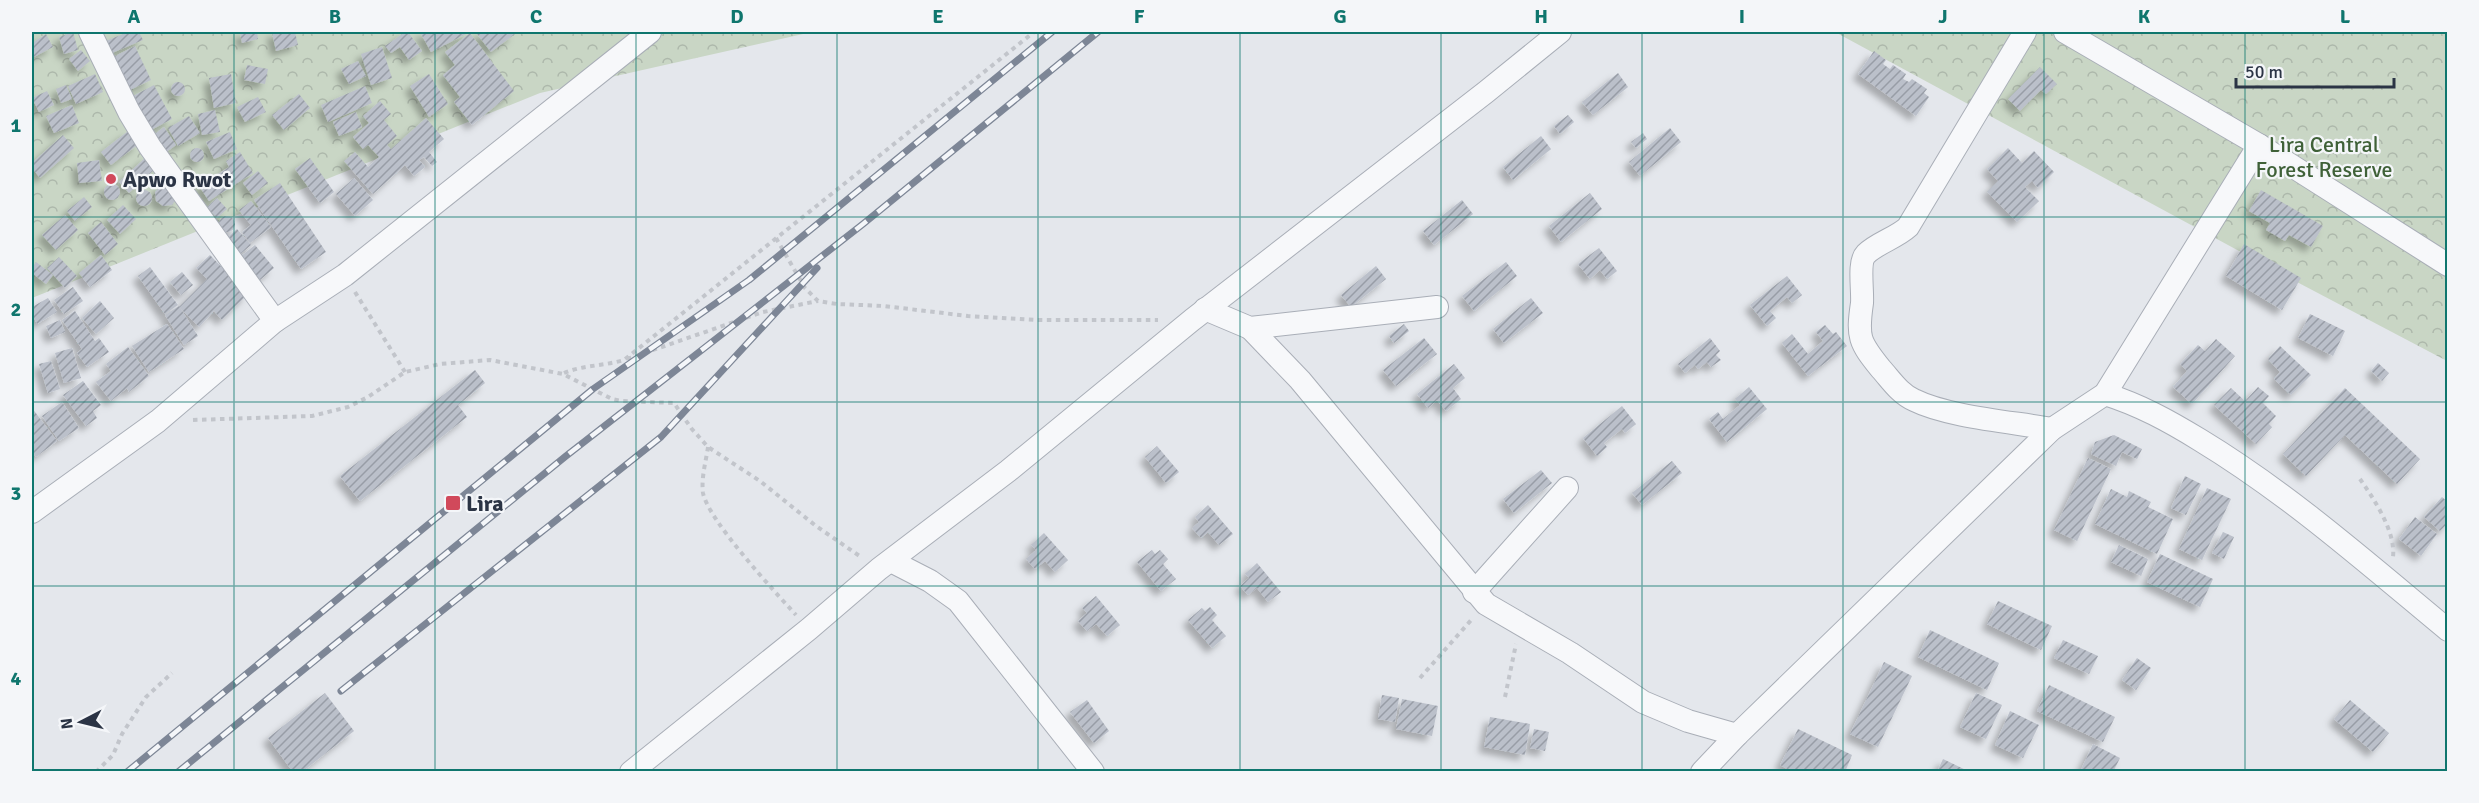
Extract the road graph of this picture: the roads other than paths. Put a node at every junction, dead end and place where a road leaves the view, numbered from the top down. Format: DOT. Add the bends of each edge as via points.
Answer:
graph roads {
  1 [pos="90,32"];
  2 [pos="650,32"];
  3 [pos="1560,32"];
  4 [pos="2025,32"];
  5 [pos="2065,32"];
  6 [pos="2259,145"];
  7 [pos="2448,265"];
  8 [pos="1437,307"];
  9 [pos="1199,315"];
  10 [pos="275,321"];
  11 [pos="1250,328"];
  12 [pos="2105,394"];
  13 [pos="2052,429"];
  14 [pos="1567,488"];
  15 [pos="32,512"];
  16 [pos="885,565"];
  17 [pos="1480,598"];
  18 [pos="2448,630"];
  19 [pos="1737,735"];
  20 [pos="632,771"];
  21 [pos="1093,771"];
  22 [pos="1702,771"];
  1 -- 10 [label="street" via="150,147"];
  2 -- 10 [label="street" via="345,275"];
  3 -- 9 [label="street"];
  4 -- 13 [label="street" via="1908,227 1862,260 1860,335 1863,347 1912,400 1953,412"];
  5 -- 6 [label="street"];
  6 -- 7 [label="street"];
  6 -- 12 [label="street"];
  8 -- 11 [label="street"];
  9 -- 11 [label="street"];
  9 -- 16 [label="street" via="1008,471"];
  10 -- 15 [label="street" via="158,421"];
  11 -- 17 [label="street" via="1300,380"];
  12 -- 13 [label="street"];
  12 -- 18 [label="street" via="2150,410 2287,498"];
  13 -- 19 [label="street"];
  14 -- 17 [label="street"];
  16 -- 20 [label="street"];
  16 -- 21 [label="street" via="930,581 958,601"];
  17 -- 19 [label="street" via="1642,702"];
  19 -- 22 [label="street"];
}
